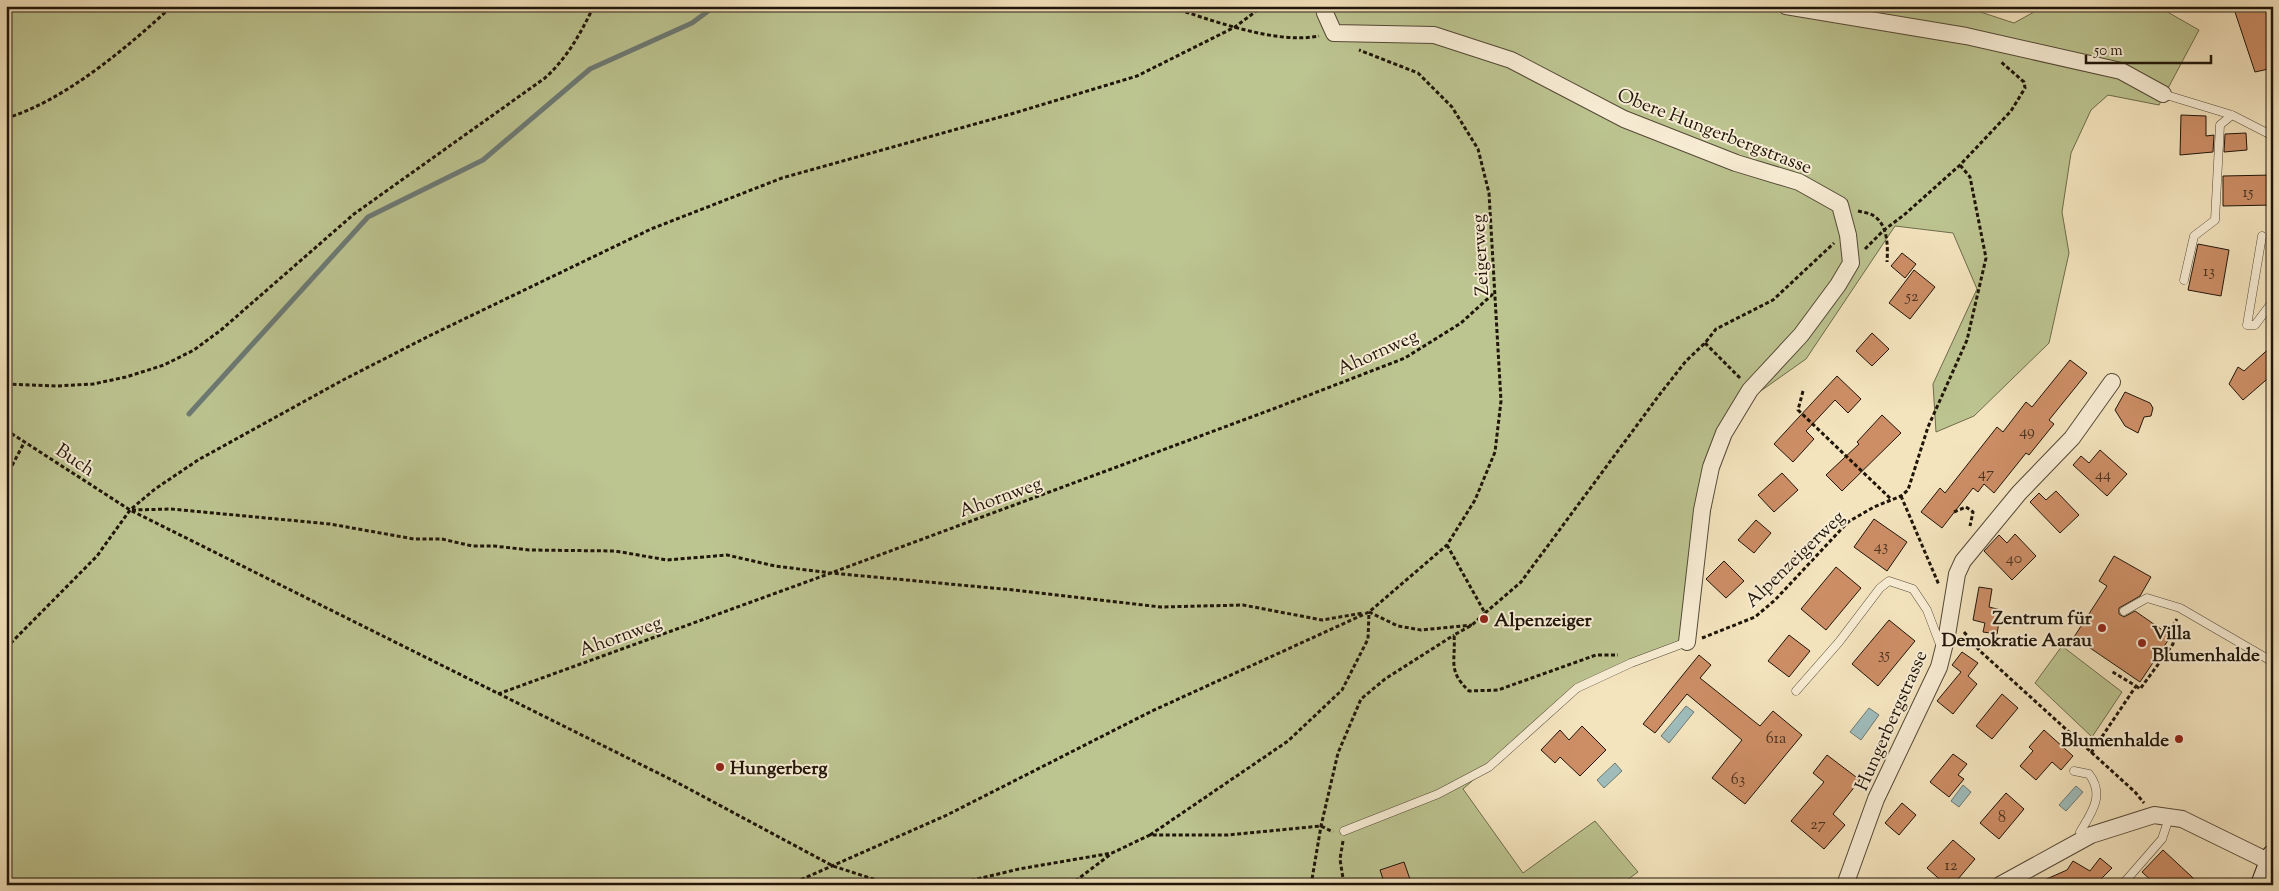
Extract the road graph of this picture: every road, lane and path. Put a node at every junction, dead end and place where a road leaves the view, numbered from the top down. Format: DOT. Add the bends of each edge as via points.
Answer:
graph roads {
  1 [pos="172,6"];
  2 [pos="594,6"];
  3 [pos="1167,6"];
  4 [pos="1263,6"];
  5 [pos="1324,6"];
  6 [pos="1786,6"];
  7 [pos="1235,28"];
  8 [pos="1334,33"];
  9 [pos="2013,72"];
  10 [pos="2163,94"];
  11 [pos="2232,115"];
  12 [pos="6,118"];
  13 [pos="2273,136"];
  14 [pos="1960,165"];
  15 [pos="1840,205"];
  16 [pos="1884,230"];
  17 [pos="1848,235"];
  18 [pos="2262,236"];
  19 [pos="1887,262"];
  20 [pos="1851,263"];
  21 [pos="2184,280"];
  22 [pos="1495,292"];
  23 [pos="2273,301"];
  24 [pos="1705,343"];
  25 [pos="2112,382"];
  26 [pos="6,384"];
  27 [pos="1750,390"];
  28 [pos="1803,391"];
  29 [pos="6,430"];
  30 [pos="24,441"];
  31 [pos="6,477"];
  32 [pos="1901,496"];
  33 [pos="1891,500"];
  34 [pos="130,510"];
  35 [pos="1954,512"];
  36 [pos="1968,529"];
  37 [pos="1447,545"];
  38 [pos="831,573"];
  39 [pos="1940,588"];
  40 [pos="2124,610"];
  41 [pos="2184,610"];
  42 [pos="1370,612"];
  43 [pos="1485,613"];
  44 [pos="1472,625"];
  45 [pos="1454,635"];
  46 [pos="1687,642"];
  47 [pos="6,648"];
  48 [pos="1944,650"];
  49 [pos="1980,651"];
  50 [pos="2273,662"];
  51 [pos="1631,663"];
  52 [pos="2111,671"];
  53 [pos="2136,686"];
  54 [pos="1796,691"];
  55 [pos="498,694"];
  56 [pos="2091,753"];
  57 [pos="2074,770"];
  58 [pos="2162,817"];
  59 [pos="1321,826"];
  60 [pos="1344,831"];
  61 [pos="1150,835"];
  62 [pos="2084,839"];
  63 [pos="1112,853"];
  64 [pos="2271,859"];
  65 [pos="833,866"];
  66 [pos="790,885"];
  67 [pos="892,885"];
  68 [pos="952,885"];
  69 [pos="1070,885"];
  70 [pos="1311,885"];
  71 [pos="1344,885"];
  72 [pos="1844,885"];
  73 [pos="2000,885"];
  74 [pos="2122,885"];
  75 [pos="2262,885"];
  1 -- 12 [label="path" via="107,62 41,104"];
  2 -- 26 [label="path" via="573,48 545,78 354,214 222,330 194,350 126,377 92,384"];
  3 -- 7 [label="path"];
  4 -- 7 [label="path"];
  5 -- 8 [label="street"];
  6 -- 10 [label="street" via="1966,36 2120,71"];
  7 -- 8 [label="path" via="1288,38"];
  7 -- 34 [label="path" via="1137,76 782,178 651,230 343,380 198,460"];
  8 -- 15 [label="street, Obere Hungerbergstrasse" via="1434,35 1511,60 1624,119 1736,163 1799,182"];
  8 -- 22 [label="path, Zeigerweg" via="1347,45 1418,73 1452,107 1478,149 1489,193"];
  9 -- 14 [label="path" via="2024,82 2025,88 2011,111"];
  10 -- 11 [label="lane"];
  11 -- 13 [label="lane"];
  11 -- 21 [label="lane" via="2220,126 2215,220 2194,236"];
  14 -- 16 [label="path"];
  14 -- 32 [label="path" via="1970,177 1986,258 1967,340 1928,427 1908,490"];
  15 -- 16 [label="path" via="1874,216"];
  15 -- 17 [label="street"];
  16 -- 19 [label="path"];
  16 -- 20 [label="path"];
  17 -- 20 [label="street"];
  17 -- 24 [label="path" via="1772,300 1716,329"];
  18 -- 23 [label="lane" via="2247,325 2255,325"];
  20 -- 27 [label="street" via="1801,335"];
  22 -- 37 [label="path, Zeigerweg" via="1501,401 1495,452 1475,500"];
  22 -- 38 [label="path, Ahornweg" via="1461,323 1405,358"];
  24 -- 27 [label="path"];
  24 -- 43 [label="path" via="1660,394 1521,582"];
  25 -- 48 [label="street, Hungerbergstrasse" via="2072,438 2019,493 1963,561 1957,574"];
  27 -- 46 [label="street" via="1724,433 1711,467 1702,510"];
  28 -- 33 [label="path" via="1798,410"];
  29 -- 30 [label="path, Buch"];
  30 -- 31 [label="path"];
  30 -- 34 [label="path, Buch"];
  32 -- 33 [label="path, Alpenzeigerweg"];
  32 -- 39 [label="path"];
  33 -- 46 [label="path, Alpenzeigerweg" via="1848,522 1782,594 1755,617"];
  34 -- 38 [label="path" via="171,509 330,524 472,546 615,551 667,560 728,555 775,566"];
  34 -- 47 [label="path" via="97,556"];
  34 -- 55 [label="path, Buch"];
  35 -- 36 [label="path" via="1966,507 1973,512"];
  37 -- 42 [label="path, Zeigerweg"];
  37 -- 43 [label="path"];
  38 -- 42 [label="path" via="1161,607 1243,605 1322,620"];
  38 -- 55 [label="path, Ahornweg"];
  40 -- 41 [label="lane" via="2147,598"];
  41 -- 50 [label="lane"];
  41 -- 53 [label="path" via="2174,624 2173,644 2140,689"];
  42 -- 44 [label="path" via="1398,626 1420,630"];
  42 -- 61 [label="path" via="1368,639 1342,690 1288,741"];
  42 -- 65 [label="path" via="1152,711 947,815"];
  43 -- 44 [label="path"];
  44 -- 45 [label="path"];
  45 -- 51 [label="path" via="1453,669 1469,691 1498,690 1596,656 1622,655"];
  45 -- 59 [label="path" via="1361,698 1338,753"];
  46 -- 51 [label="lane"];
  48 -- 54 [label="lane" via="1927,610 1913,589 1889,581"];
  48 -- 72 [label="street, Hungerbergstrasse" via="1924,700 1876,799"];
  49 -- 56 [label="path"];
  51 -- 60 [label="lane" via="1577,688 1489,767 1438,794"];
  52 -- 53 [label="path"];
  53 -- 56 [label="path"];
  55 -- 65 [label="path, Buch" via="678,783"];
  56 -- 58 [label="path"];
  57 -- 62 [label="lane" via="2089,774 2098,794 2080,832"];
  58 -- 62 [label="street"];
  58 -- 64 [label="street" via="2182,819"];
  58 -- 74 [label="lane" via="2162,839"];
  59 -- 61 [label="path" via="1228,836"];
  59 -- 70 [label="path"];
  60 -- 71 [label="path" via="1340,859"];
  61 -- 63 [label="path"];
  62 -- 73 [label="street"];
  63 -- 68 [label="path"];
  63 -- 69 [label="path"];
  64 -- 75 [label="main road"];
  65 -- 66 [label="path"];
  65 -- 67 [label="path, Buch"];
}
